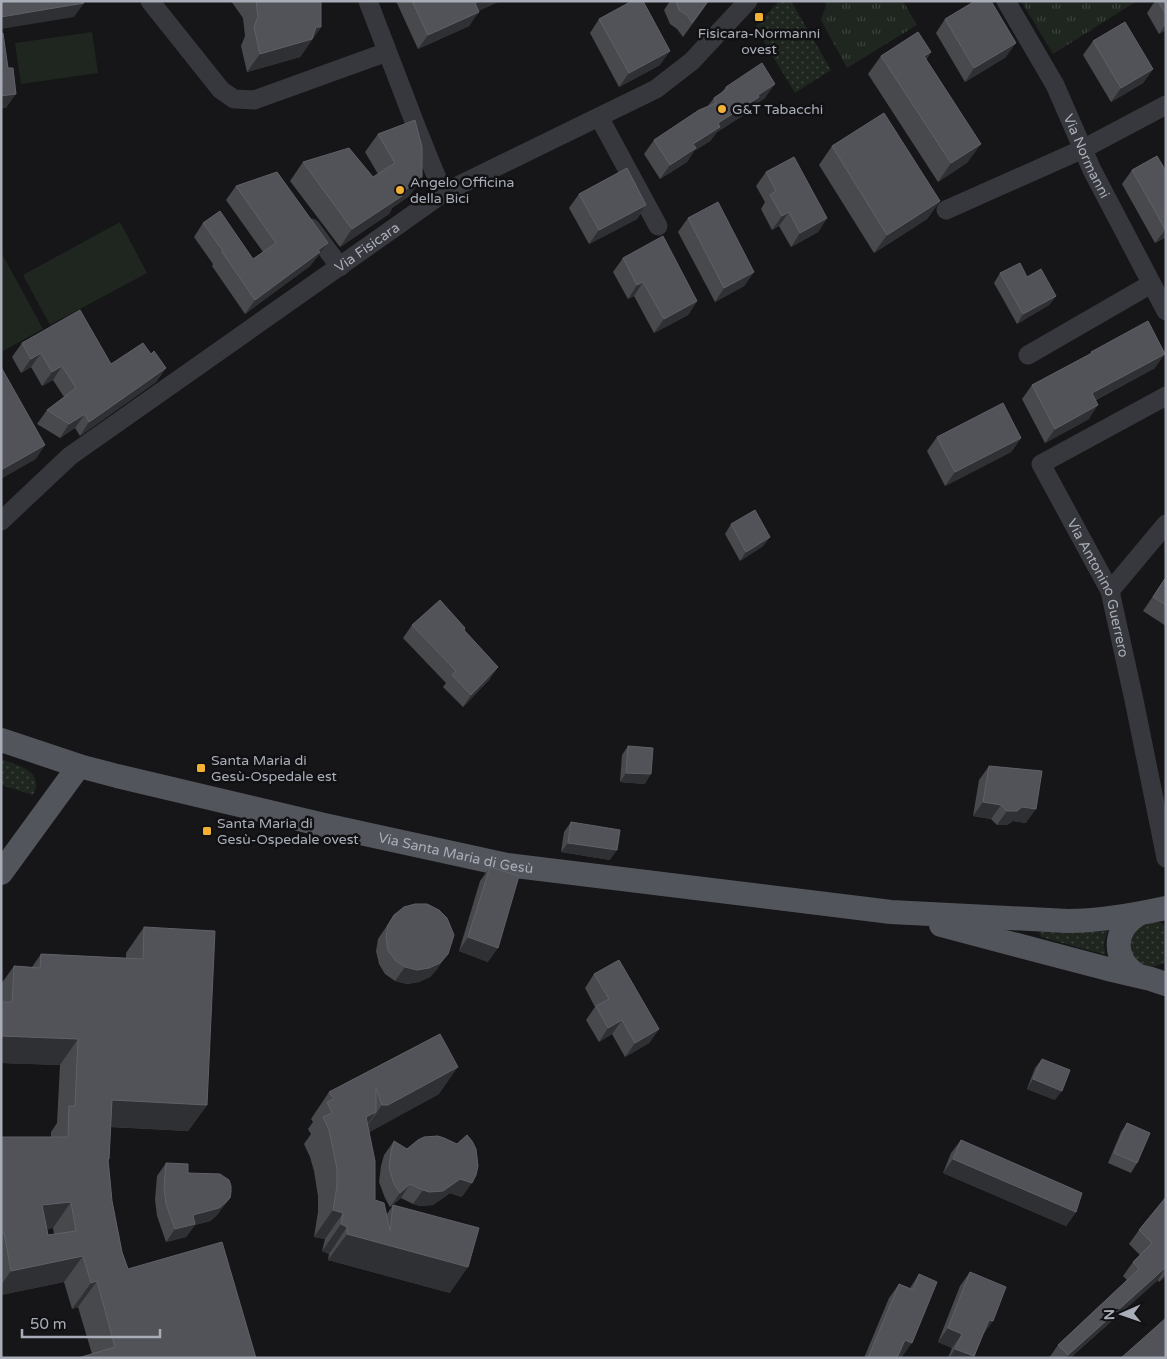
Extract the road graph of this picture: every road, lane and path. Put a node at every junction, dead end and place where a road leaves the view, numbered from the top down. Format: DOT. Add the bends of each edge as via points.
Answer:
graph roads {
  1 [pos="150,1"];
  2 [pos="368,1"];
  3 [pos="748,1"];
  4 [pos="1006,1"];
  5 [pos="390,60"];
  6 [pos="1166,105"];
  7 [pos="599,117"];
  8 [pos="1083,149"];
  9 [pos="443,193"];
  10 [pos="946,210"];
  11 [pos="301,214"];
  12 [pos="658,226"];
  13 [pos="340,267"];
  14 [pos="1151,284"];
  15 [pos="1166,311"];
  16 [pos="1028,355"];
  17 [pos="1166,396"];
  18 [pos="1,521"];
  19 [pos="1166,524"];
  20 [pos="1110,591"];
  21 [pos="1,740"];
  22 [pos="79,766"];
  23 [pos="1166,858"];
  24 [pos="1,873"];
  25 [pos="891,912"];
  26 [pos="1155,912"];
  27 [pos="1155,978"];
  1 -- 5 [label="street" via="221,90 234,100 254,100"];
  2 -- 5 [label="street"];
  3 -- 7 [label="street, Via Fisicara" via="692,61 656,89"];
  4 -- 8 [label="street, Via Normanni" via="1055,85"];
  5 -- 9 [label="street"];
  6 -- 8 [label="street"];
  7 -- 9 [label="street, Via Fisicara"];
  7 -- 12 [label="street"];
  8 -- 10 [label="street"];
  8 -- 14 [label="street, Via Normanni"];
  9 -- 13 [label="street, Via Fisicara"];
  11 -- 13 [label="street"];
  13 -- 18 [label="street, Via Fisicara" via="70,456"];
  14 -- 15 [label="street, Via Normanni"];
  14 -- 16 [label="street"];
  17 -- 20 [label="street, Via Antonino Guerrero" via="1041,464"];
  19 -- 20 [label="street"];
  20 -- 23 [label="street, Via Antonino Guerrero"];
  21 -- 22 [label="main road, Via Santa Maria di Gesù"];
  22 -- 24 [label="main road"];
  22 -- 25 [label="main road, Via Santa Maria di Gesù" via="507,865"];
  25 -- 26 [label="main road" via="1090,921"];
  25 -- 27 [label="main road" via="1108,969"];
  26 -- 27 [label="main road" via="1131,918 1122,930 1118,945 1130,971"];
}
